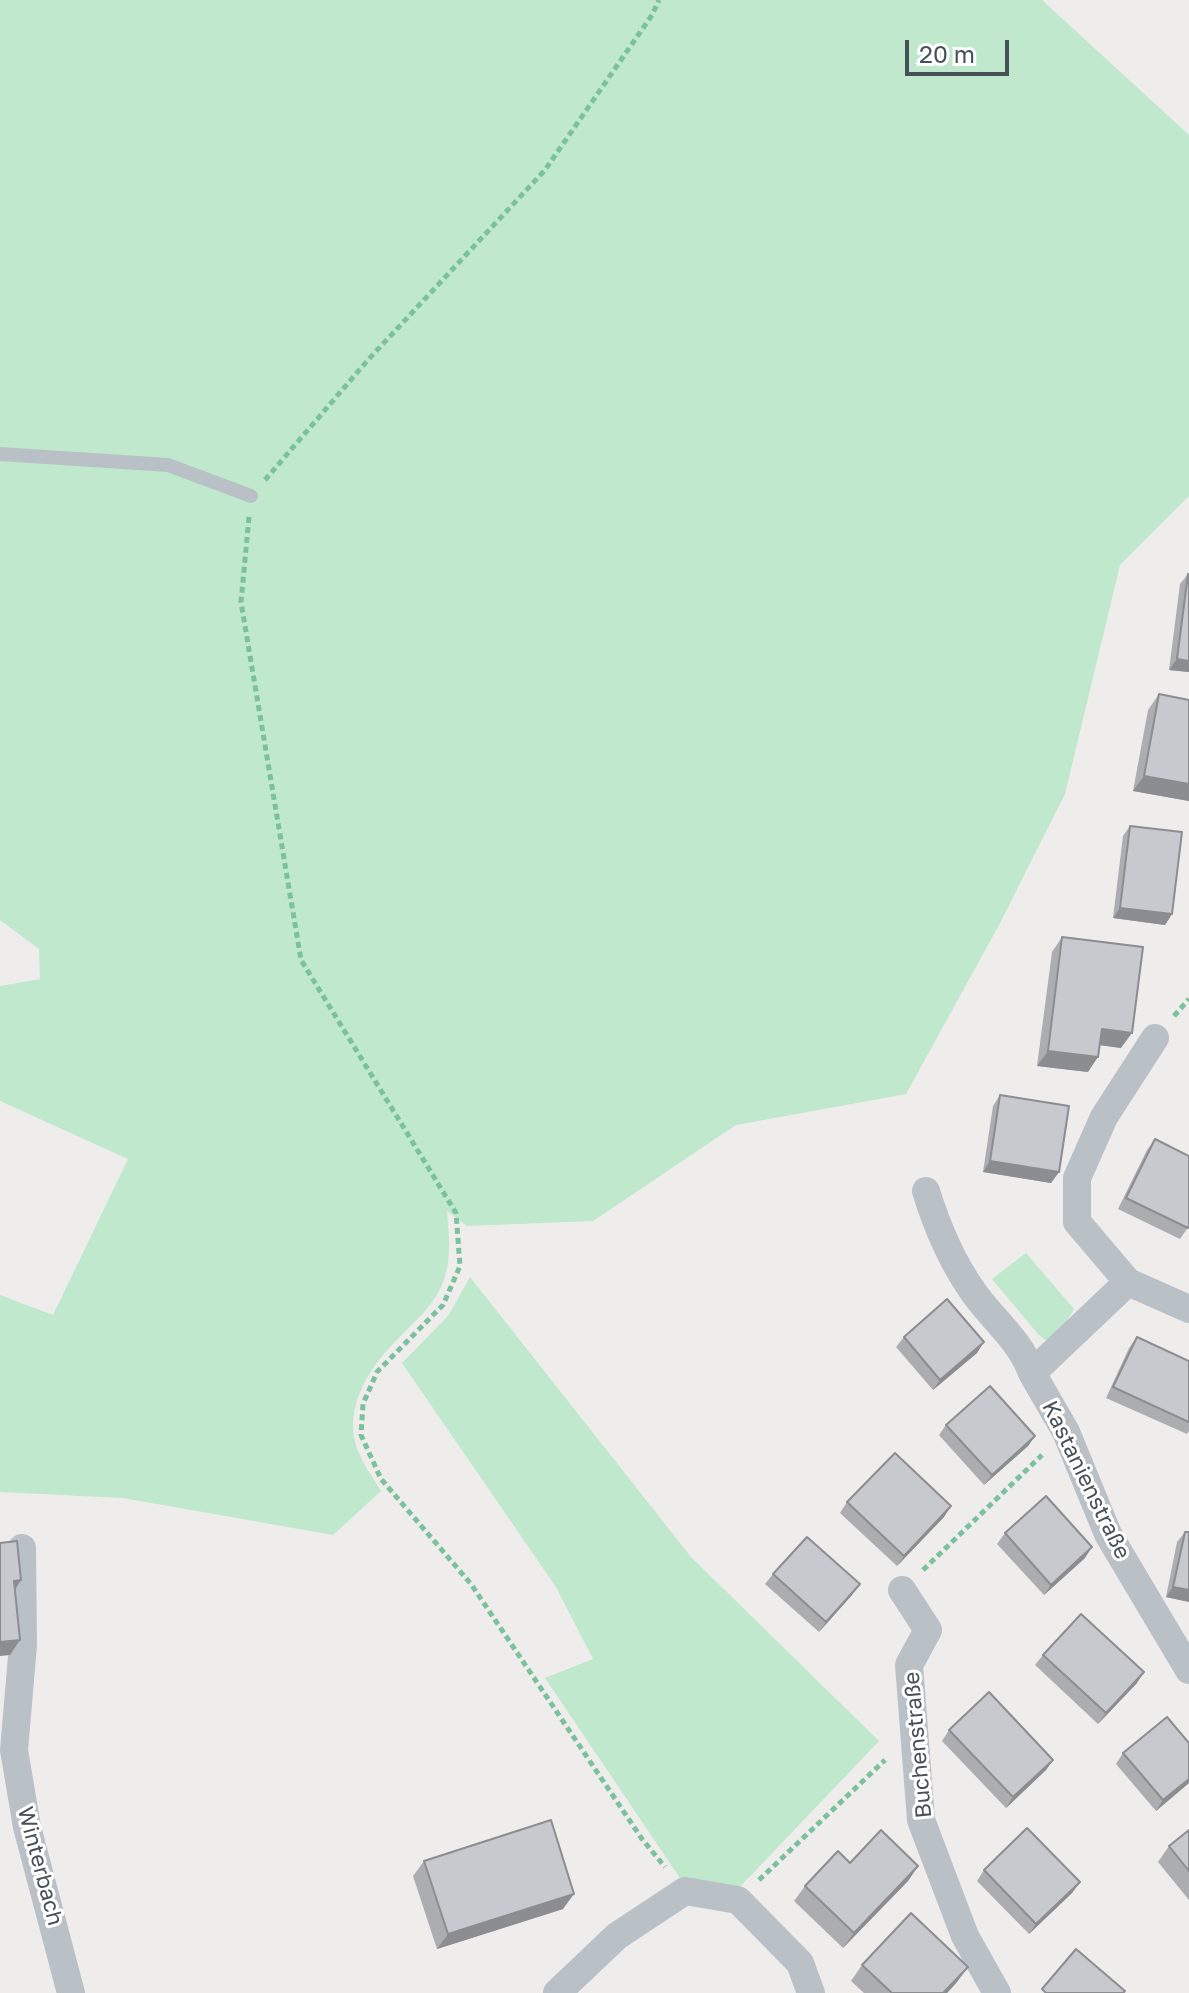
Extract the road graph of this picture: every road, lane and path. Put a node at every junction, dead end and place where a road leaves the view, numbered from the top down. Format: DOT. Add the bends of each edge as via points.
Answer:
graph roads {
  1 [pos="659,0"];
  2 [pos="0,454"];
  3 [pos="251,496"];
  4 [pos="1155,1038"];
  5 [pos="926,1191"];
  6 [pos="1128,1282"];
  7 [pos="1189,1309"];
  8 [pos="1032,1373"];
  9 [pos="1066,1432"];
  10 [pos="22,1548"];
  11 [pos="902,1590"];
  12 [pos="1189,1670"];
  13 [pos="914,1732"];
  14 [pos="685,1891"];
  15 [pos="738,1900"];
  16 [pos="71,1993"];
  17 [pos="557,1993"];
  18 [pos="811,1993"];
  19 [pos="997,1993"];
  1 -- 3 [label="path" via="545,170 367,361"];
  2 -- 3 [label="lane" via="168,465"];
  3 -- 14 [label="path" via="241,602 301,960 456,1213 460,1266 443,1305 377,1372 363,1404 361,1435 381,1479 471,1584 642,1839"];
  4 -- 6 [label="street" via="1104,1117 1077,1178 1077,1222"];
  5 -- 8 [label="street, Kastanienstraße" via="938,1230 974,1292 1024,1351"];
  6 -- 7 [label="street"];
  6 -- 8 [label="street"];
  8 -- 9 [label="street, Kastanienstraße"];
  9 -- 11 [label="path"];
  9 -- 12 [label="street, Kastanienstraße" via="1108,1534"];
  10 -- 16 [label="street, Winterbach" via="23,1645 14,1750 27,1827"];
  11 -- 13 [label="street, Buchenstraße" via="928,1630 909,1665"];
  13 -- 15 [label="path"];
  13 -- 19 [label="street, Buchenstraße" via="921,1820 965,1936"];
  14 -- 15 [label="street"];
  14 -- 17 [label="street" via="617,1936"];
  15 -- 18 [label="street" via="800,1963"];
}
